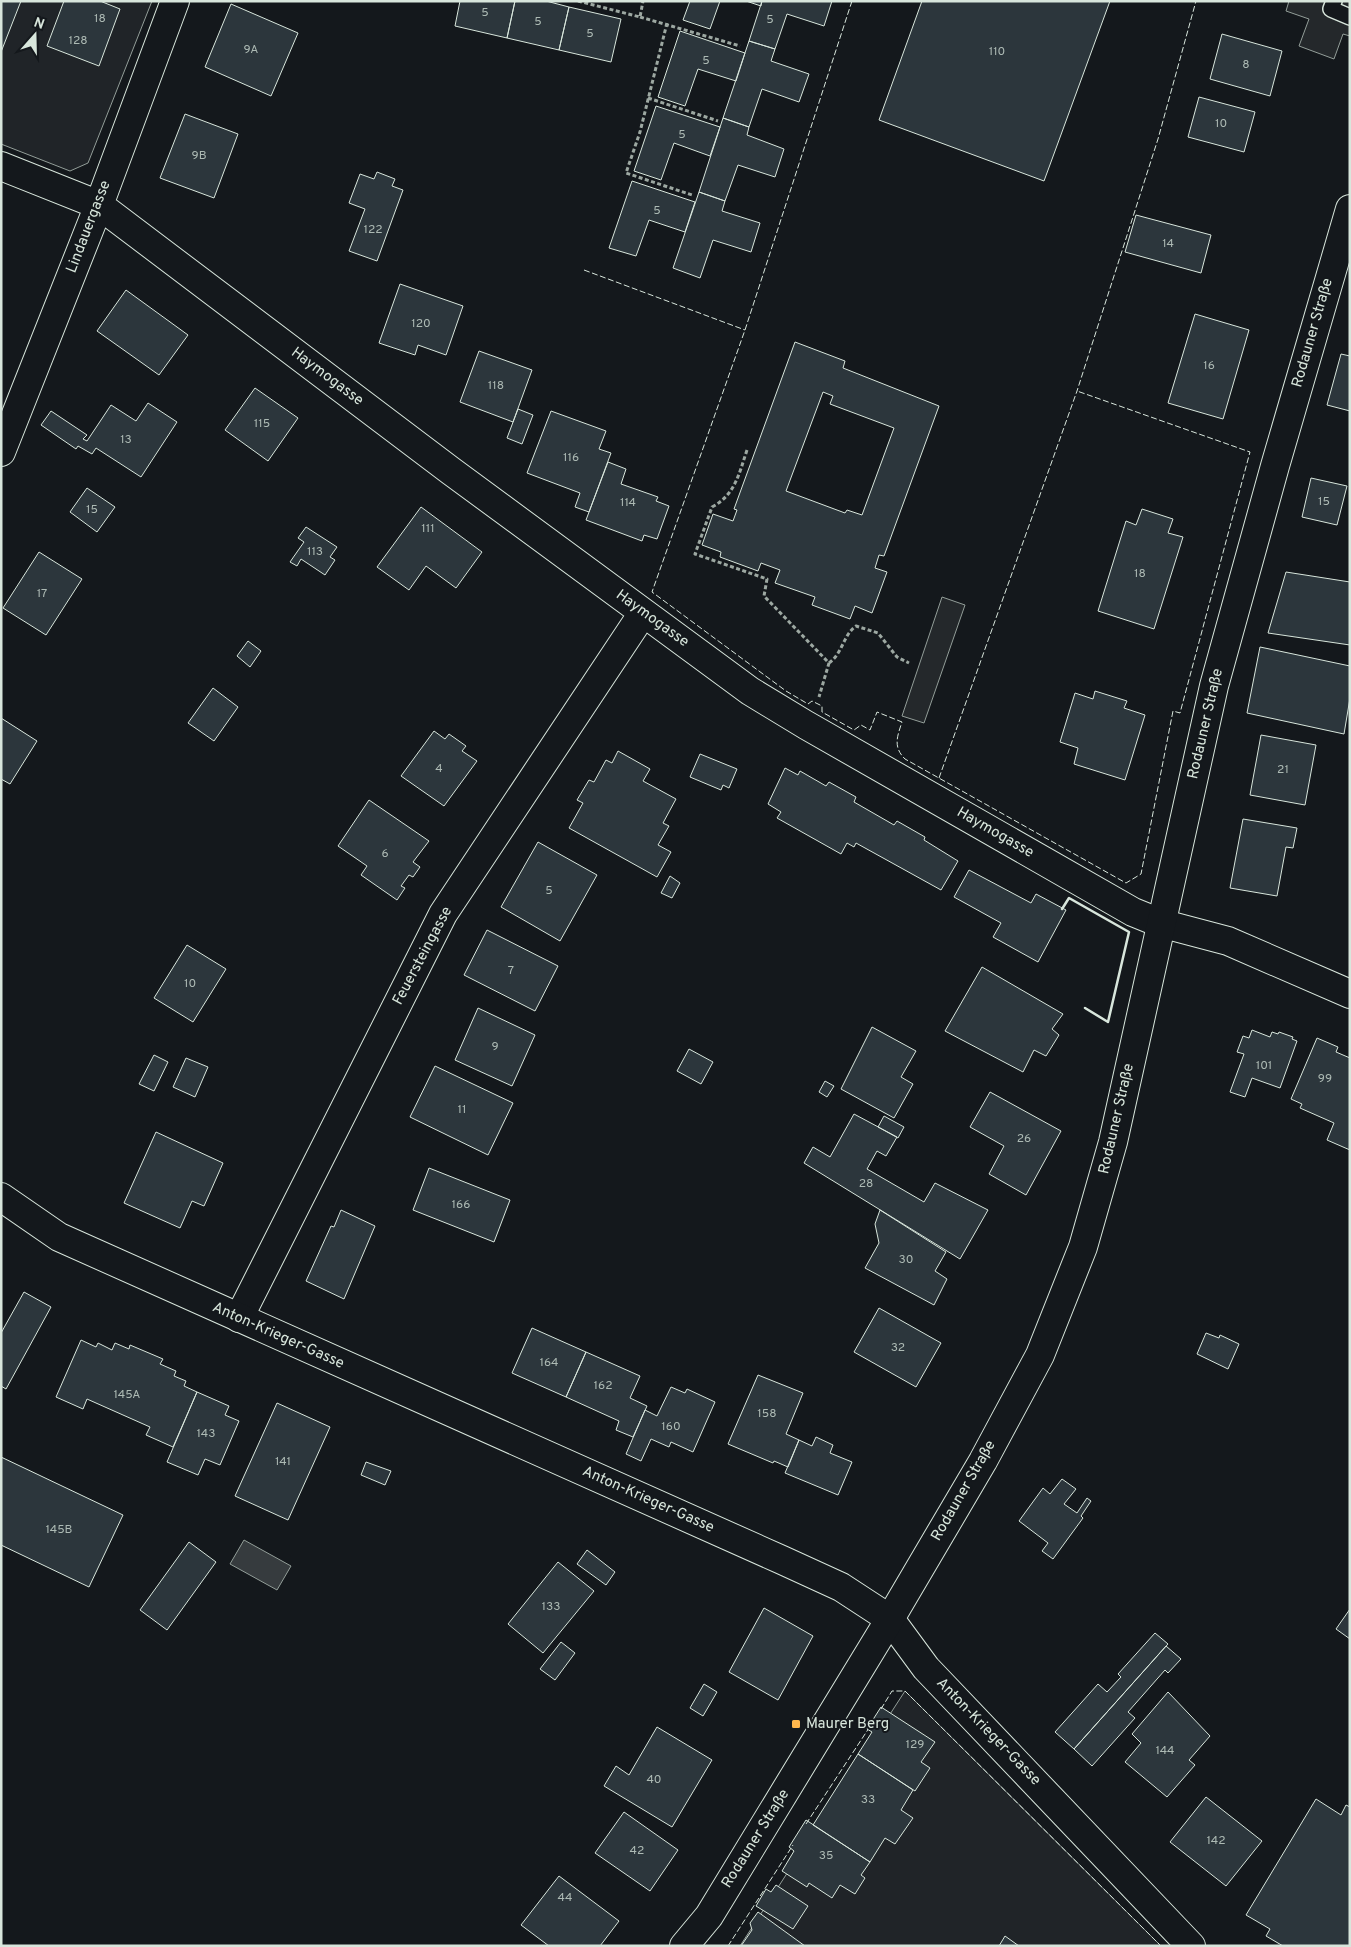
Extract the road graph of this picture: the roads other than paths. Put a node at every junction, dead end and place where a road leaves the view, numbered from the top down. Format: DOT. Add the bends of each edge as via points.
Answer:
graph roads {
  1 [pos="175,1"];
  2 [pos="1334,1"];
  3 [pos="1350,17"];
  4 [pos="1,166"];
  5 [pos="98,205"];
  6 [pos="1350,209"];
  7 [pos="1,452"];
  8 [pos="642,613"];
  9 [pos="1160,923"];
  10 [pos="1350,994"];
  11 [pos="1,1197"];
  12 [pos="239,1318"];
  13 [pos="890,1620"];
  14 [pos="684,1946"];
  15 [pos="1191,1946"];
  1 -- 5 [label="street, Lindauergasse"];
  2 -- 3 [label="lane" via="1331,10"];
  4 -- 5 [label="street, Haymogasse"];
  5 -- 7 [label="street, Lindauergasse"];
  5 -- 8 [label="street, Haymogasse"];
  6 -- 9 [label="street, Rodauner Straße" via="1214,686"];
  8 -- 9 [label="street, Haymogasse" via="750,691 806,725 1133,912"];
  8 -- 12 [label="street, Feuersteingasse" via="443,914"];
  9 -- 10 [label="street, Haymogasse" via="1228,941"];
  9 -- 13 [label="street, Rodauner Straße" via="1113,1142 1083,1247 1040,1355 983,1461"];
  11 -- 12 [label="street, Anton-Krieger-Gasse" via="59,1237"];
  12 -- 13 [label="street, Anton-Krieger-Gasse" via="841,1587"];
  13 -- 14 [label="street, Rodauner Straße" via="709,1916"];
  13 -- 15 [label="street, Anton-Krieger-Gasse" via="926,1668"];
}
